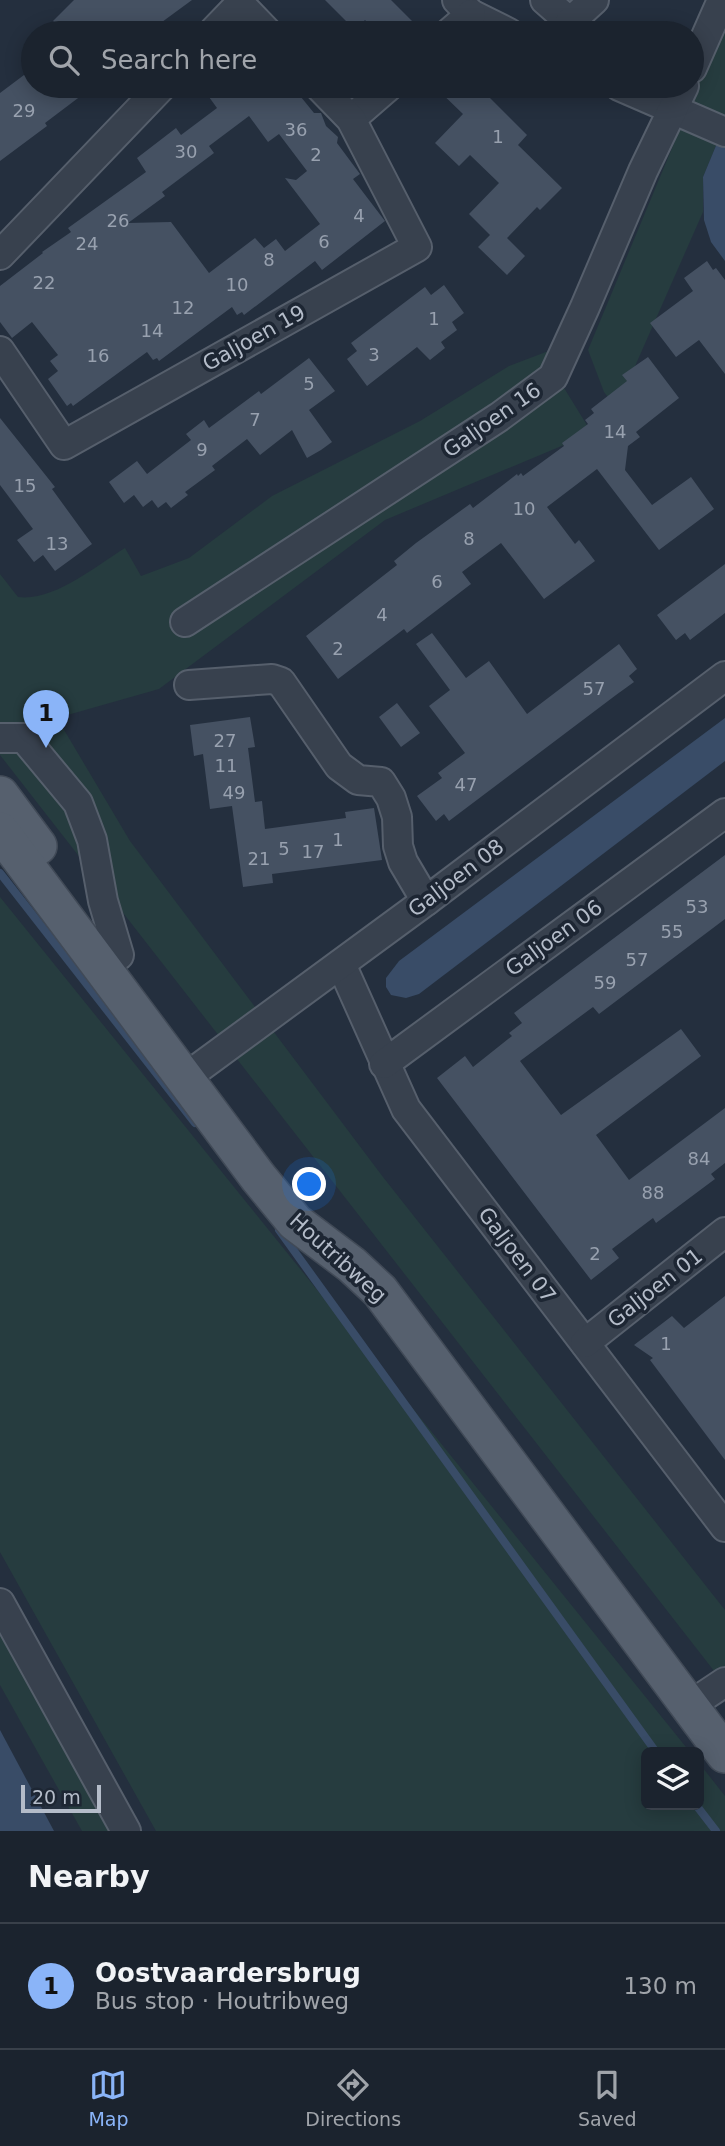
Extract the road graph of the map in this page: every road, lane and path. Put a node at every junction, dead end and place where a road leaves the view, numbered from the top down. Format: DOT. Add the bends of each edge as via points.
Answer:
graph roads {
  1 [pos="545,0"];
  2 [pos="594,0"];
  3 [pos="722,0"];
  4 [pos="239,2"];
  5 [pos="464,7"];
  6 [pos="222,21"];
  7 [pos="257,21"];
  8 [pos="488,21"];
  9 [pos="562,21"];
  10 [pos="574,21"];
  11 [pos="704,41"];
  12 [pos="150,98"];
  13 [pos="331,98"];
  14 [pos="375,98"];
  15 [pos="678,98"];
  16 [pos="351,119"];
  17 [pos="715,128"];
  18 [pos="0,255"];
  19 [pos="0,351"];
  20 [pos="185,622"];
  21 [pos="725,676"];
  22 [pos="189,685"];
  23 [pos="0,738"];
  24 [pos="0,795"];
  25 [pos="725,813"];
  26 [pos="0,831"];
  27 [pos="426,901"];
  28 [pos="119,954"];
  29 [pos="341,964"];
  30 [pos="384,1064"];
  31 [pos="194,1071"];
  32 [pos="725,1232"];
  33 [pos="585,1343"];
  34 [pos="725,1527"];
  35 [pos="0,1603"];
  36 [pos="712,1699"];
  37 [pos="725,1754"];
  38 [pos="126,1831"];
  1 -- 9 [label="street"];
  2 -- 10 [label="street"];
  3 -- 11 [label="street"];
  4 -- 6 [label="street"];
  4 -- 7 [label="street"];
  5 -- 8 [label="street"];
  12 -- 18 [label="street"];
  13 -- 16 [label="street, Galjoen 19"];
  14 -- 16 [label="street"];
  15 -- 17 [label="street"];
  15 -- 20 [label="street, Galjoen 16" via="553,377"];
  16 -- 19 [label="street, Galjoen 19" via="417,247 64,445"];
  21 -- 27 [label="street, Galjoen 08"];
  22 -- 27 [label="street" via="281,682 339,766 358,780 381,782 397,817 403,862"];
  23 -- 28 [label="street, Houtribweg" via="24,738 78,803 92,840"];
  24 -- 28 [label="main road, Houtribweg"];
  25 -- 30 [label="street, Galjoen 06"];
  26 -- 31 [label="main road, Houtribweg"];
  27 -- 29 [label="street, Galjoen 08"];
  28 -- 31 [label="main road, Houtribweg"];
  29 -- 30 [label="street, Galjoen 07"];
  29 -- 31 [label="street, Galjoen 08"];
  30 -- 33 [label="street, Galjoen 07" via="406,1109"];
  31 -- 36 [label="main road, Houtribweg" via="303,1199 379,1259 414,1300"];
  32 -- 33 [label="street, Galjoen 01"];
  33 -- 34 [label="street, Galjoen 07"];
  35 -- 38 [label="street"];
  36 -- 37 [label="main road, Houtribweg"];
}
